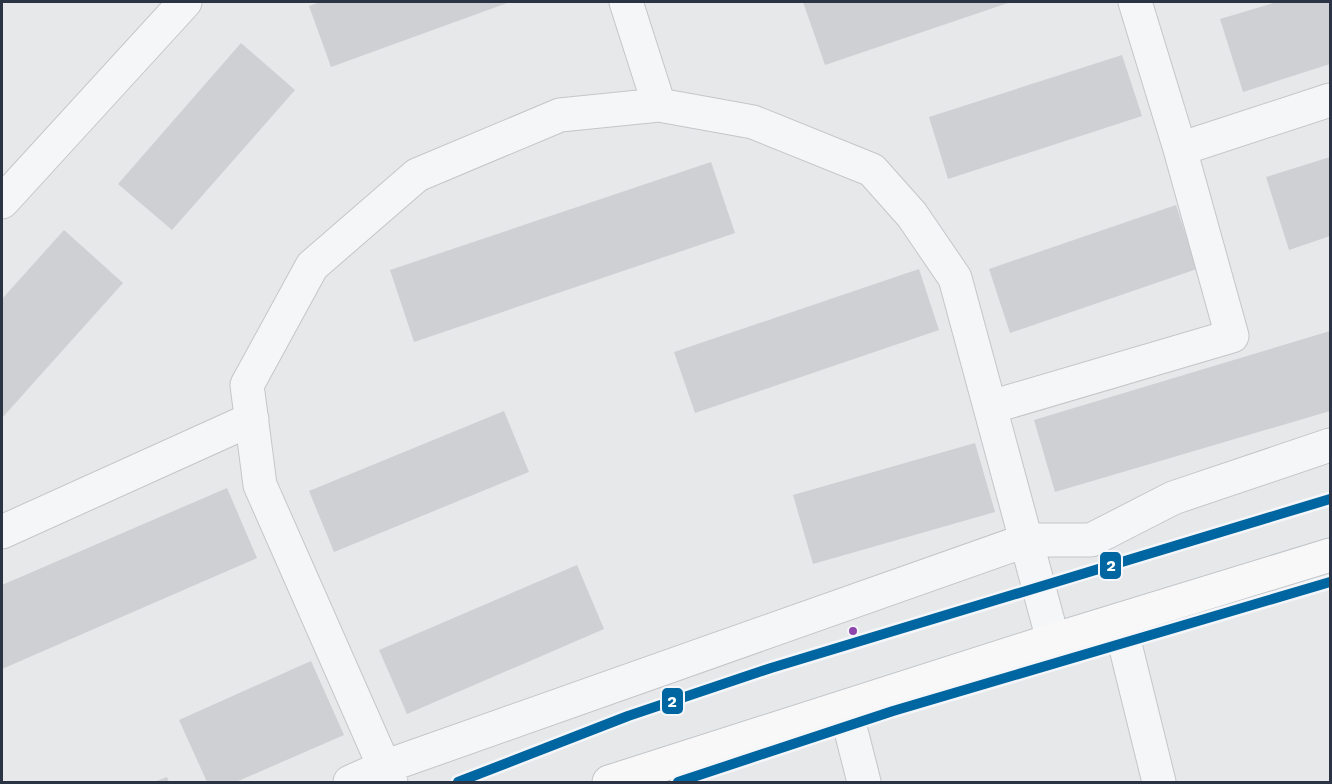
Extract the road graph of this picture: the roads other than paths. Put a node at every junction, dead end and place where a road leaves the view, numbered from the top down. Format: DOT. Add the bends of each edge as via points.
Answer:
graph roads {
  1 [pos="185,2"];
  2 [pos="626,2"];
  3 [pos="1135,2"];
  4 [pos="1330,100"];
  5 [pos="659,105"];
  6 [pos="1180,149"];
  7 [pos="2,202"];
  8 [pos="992,407"];
  9 [pos="252,419"];
  10 [pos="1330,445"];
  11 [pos="2,532"];
  12 [pos="1027,540"];
  13 [pos="1330,555"];
  14 [pos="1119,620"];
  15 [pos="1053,640"];
  16 [pos="845,707"];
  17 [pos="388,775"];
  18 [pos="350,783"];
  19 [pos="609,783"];
  20 [pos="864,783"];
  21 [pos="1159,783"];
  1 -- 7 [label="street"];
  2 -- 5 [label="street"];
  3 -- 6 [label="street"];
  4 -- 6 [label="street"];
  5 -- 8 [label="street" via="753,123 872,170 912,215 955,278"];
  5 -- 9 [label="street" via="560,116 417,175 312,266 247,385"];
  6 -- 8 [label="street" via="1232,336"];
  8 -- 12 [label="street"];
  9 -- 11 [label="street"];
  9 -- 17 [label="street" via="260,485"];
  10 -- 12 [label="street" via="1173,498 1091,540"];
  12 -- 15 [label="street"];
  12 -- 17 [label="street"];
  13 -- 14 [label="main road"];
  14 -- 15 [label="main road"];
  14 -- 21 [label="street"];
  15 -- 16 [label="main road"];
  16 -- 19 [label="main road"];
  16 -- 20 [label="street"];
  17 -- 18 [label="street"];
}
